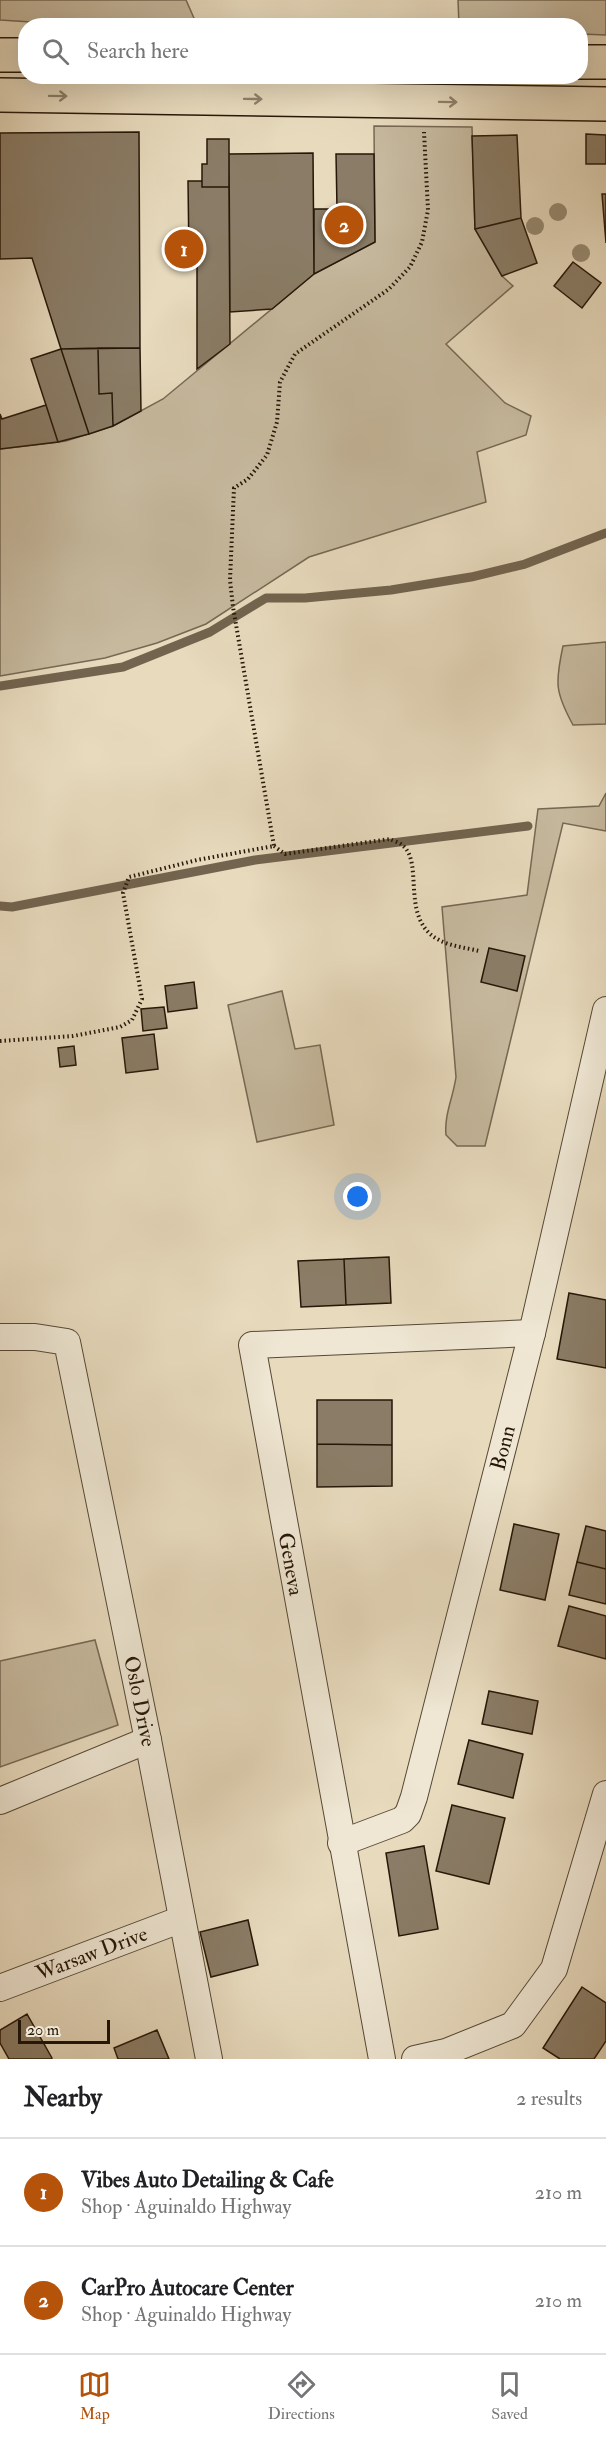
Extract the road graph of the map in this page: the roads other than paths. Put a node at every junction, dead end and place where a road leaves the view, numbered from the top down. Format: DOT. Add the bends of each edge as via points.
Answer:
graph roads {
  1 [pos="0,55"];
  2 [pos="18,55"];
  3 [pos="588,62"];
  4 [pos="606,62"];
  5 [pos="0,95"];
  6 [pos="606,104"];
  7 [pos="606,1010"];
  8 [pos="532,1333"];
  9 [pos="0,1337"];
  10 [pos="148,1740"];
  11 [pos="606,1794"];
  12 [pos="0,1801"];
  13 [pos="341,1843"];
  14 [pos="182,1919"];
  15 [pos="0,1988"];
  16 [pos="209,2059"];
  17 [pos="382,2059"];
  18 [pos="415,2059"];
  1 -- 2 [label="highway"];
  3 -- 4 [label="highway"];
  5 -- 6 [label="highway, one-way"];
  7 -- 8 [label="street, Bonn"];
  8 -- 13 [label="street, Bonn" via="408,1814 402,1820"];
  8 -- 13 [label="street, Geneva" via="252,1345"];
  9 -- 10 [label="street, Oslo Drive" via="67,1342"];
  10 -- 12 [label="street"];
  10 -- 14 [label="street, Oslo Drive"];
  11 -- 18 [label="street" via="554,1969 513,2025 446,2052"];
  13 -- 17 [label="street, Geneva"];
  14 -- 15 [label="street, Warsaw Drive"];
  14 -- 16 [label="street, Oslo Drive"];
}
